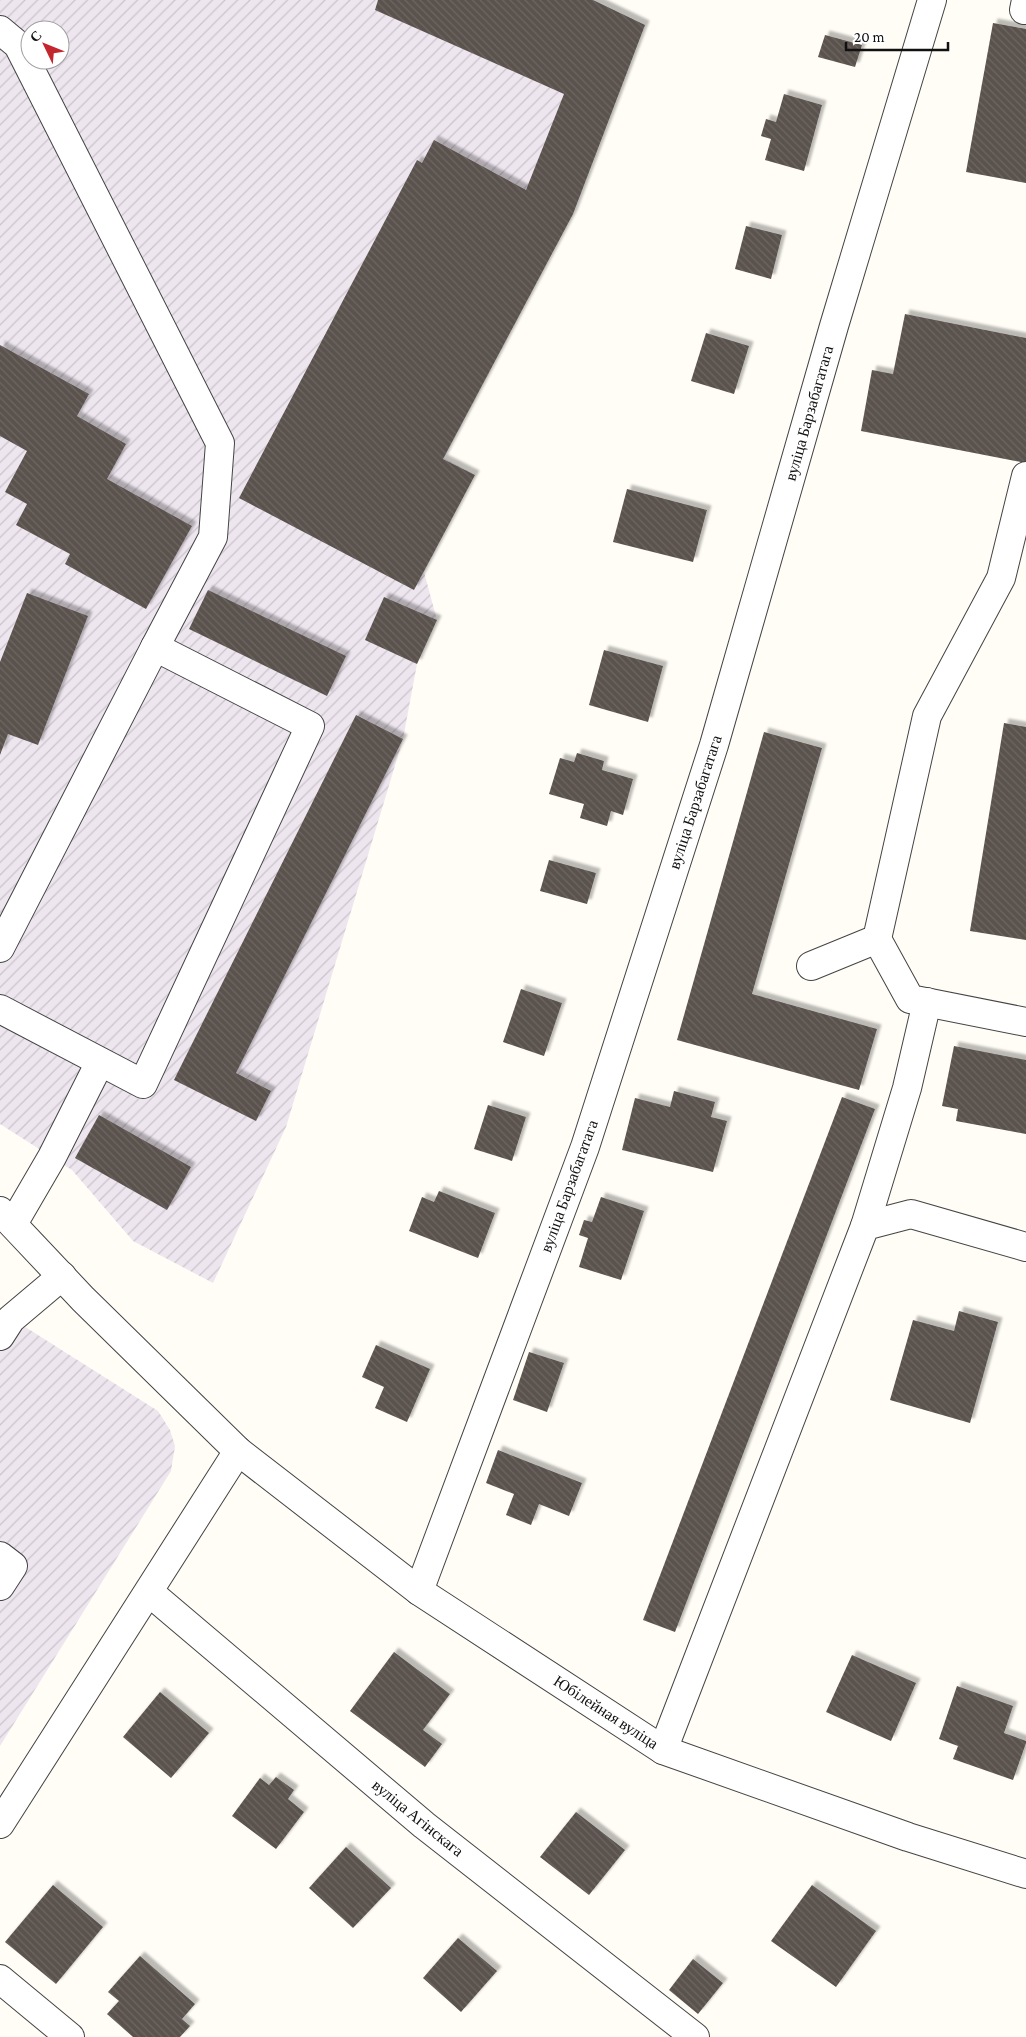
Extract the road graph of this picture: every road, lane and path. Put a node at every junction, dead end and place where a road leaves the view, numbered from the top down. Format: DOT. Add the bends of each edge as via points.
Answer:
graph roads {
  1 [pos="932,0"];
  2 [pos="0,30"];
  3 [pos="1026,476"];
  4 [pos="155,648"];
  5 [pos="878,939"];
  6 [pos="0,948"];
  7 [pos="811,966"];
  8 [pos="927,1002"];
  9 [pos="0,1009"];
  10 [pos="1026,1022"];
  11 [pos="100,1062"];
  12 [pos="6,1218"];
  13 [pos="866,1226"];
  14 [pos="1026,1247"];
  15 [pos="62,1276"];
  16 [pos="0,1336"];
  17 [pos="238,1451"];
  18 [pos="0,1556"];
  19 [pos="0,1586"];
  20 [pos="419,1590"];
  21 [pos="149,1592"];
  22 [pos="663,1750"];
  23 [pos="0,1824"];
  24 [pos="1026,1874"];
  25 [pos="0,1979"];
  26 [pos="70,2037"];
  27 [pos="694,2037"];
  1 -- 20 [label="street, вуліца Барзабагатага" via="714,745 584,1147"];
  2 -- 4 [label="street" via="18,45 220,443 213,536"];
  3 -- 5 [label="street" via="1001,578 927,716"];
  4 -- 6 [label="street"];
  4 -- 11 [label="street" via="310,726 143,1084"];
  5 -- 7 [label="street"];
  5 -- 8 [label="street" via="910,999"];
  8 -- 10 [label="street"];
  8 -- 13 [label="street" via="907,1088"];
  9 -- 11 [label="street"];
  11 -- 12 [label="street" via="52,1157"];
  12 -- 15 [label="street, Юбілейная вуліца"];
  13 -- 14 [label="street" via="911,1214"];
  13 -- 22 [label="street"];
  15 -- 16 [label="street" via="11,1319"];
  15 -- 17 [label="street, Юбілейная вуліца"];
  17 -- 20 [label="street, Юбілейная вуліца"];
  17 -- 21 [label="street"];
  18 -- 19 [label="street" via="13,1566"];
  20 -- 22 [label="street, Юбілейная вуліца"];
  21 -- 23 [label="street"];
  21 -- 27 [label="street, вуліца Агінскага" via="424,1825"];
  22 -- 24 [label="street, Юбілейная вуліца" via="908,1837"];
  25 -- 26 [label="street"];
}
